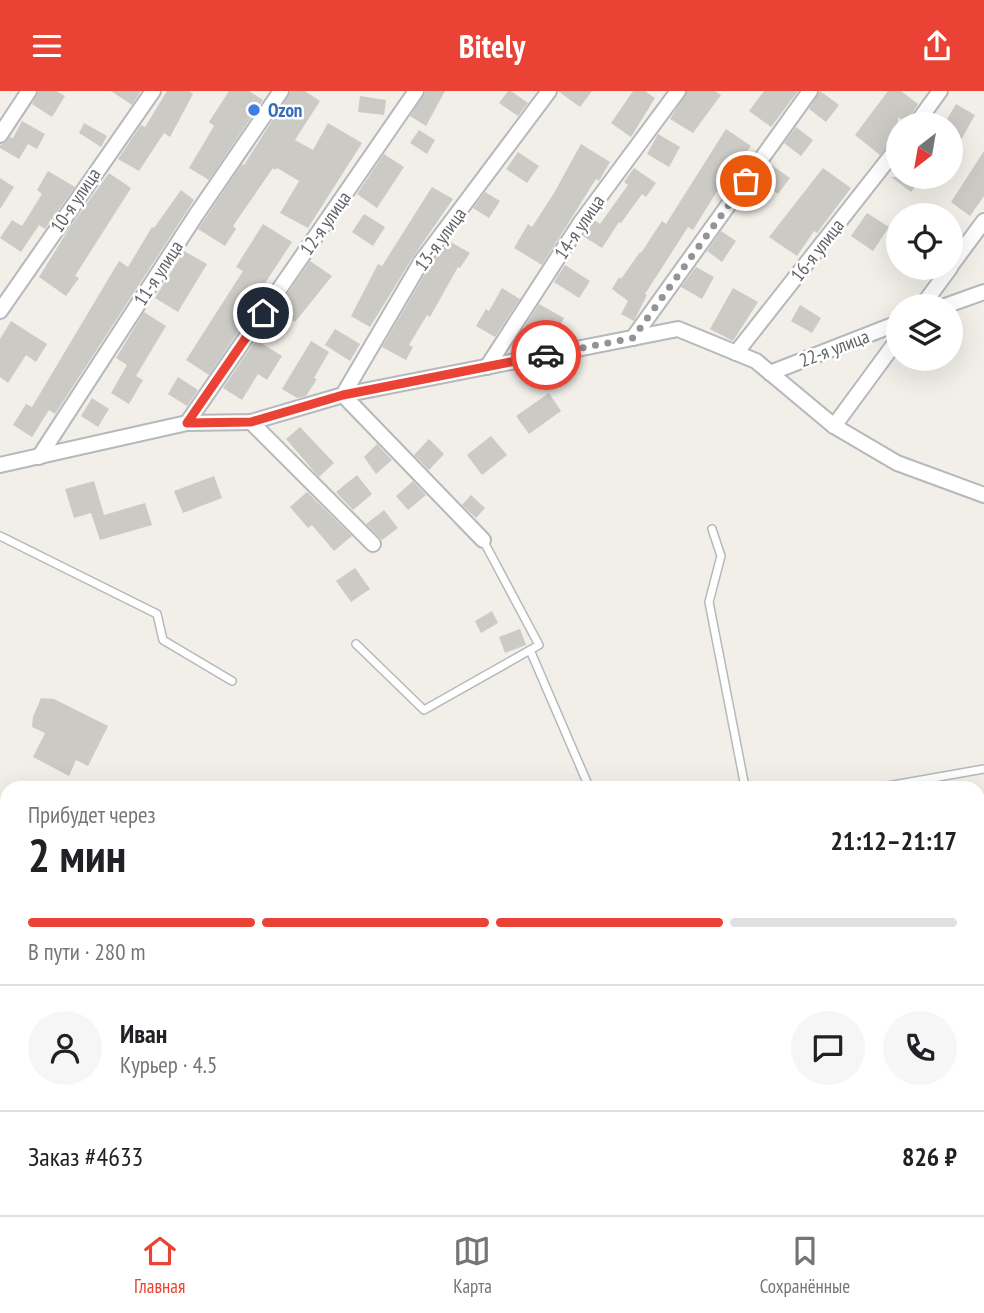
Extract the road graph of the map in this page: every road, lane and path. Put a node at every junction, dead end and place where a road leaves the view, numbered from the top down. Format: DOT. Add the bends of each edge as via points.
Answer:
graph roads {
  1 [pos="29,91"];
  2 [pos="153,91"];
  3 [pos="281,91"];
  4 [pos="416,91"];
  5 [pos="549,91"];
  6 [pos="678,91"];
  7 [pos="810,91"];
  8 [pos="940,91"];
  9 [pos="925,112"];
  10 [pos="0,135"];
  11 [pos="886,162"];
  12 [pos="984,221"];
  13 [pos="963,250"];
  14 [pos="984,292"];
  15 [pos="963,300"];
  16 [pos="0,311"];
  17 [pos="886,328"];
  18 [pos="633,338"];
  19 [pos="736,353"];
  20 [pos="886,355"];
  21 [pos="488,366"];
  22 [pos="770,373"];
  23 [pos="343,395"];
  24 [pos="251,422"];
  25 [pos="187,423"];
  26 [pos="834,426"];
  27 [pos="39,457"];
  28 [pos="0,465"];
  29 [pos="984,495"];
  30 [pos="712,529"];
  31 [pos="0,536"];
  32 [pos="483,540"];
  33 [pos="373,544"];
  34 [pos="356,644"];
  35 [pos="530,650"];
  36 [pos="232,681"];
  37 [pos="984,769"];
  38 [pos="586,781"];
  39 [pos="744,781"];
  40 [pos="916,781"];
  1 -- 10 [label="street"];
  2 -- 16 [label="street, 10-я улица"];
  3 -- 27 [label="street, 11-я улица"];
  4 -- 25 [label="street, 12-я улица"];
  5 -- 23 [label="street, 13-я улица" via="421,262"];
  6 -- 21 [label="street, 14-я улица" via="581,222"];
  7 -- 18 [label="street"];
  8 -- 9 [label="street"];
  11 -- 19 [label="street, 16-я улица"];
  12 -- 13 [label="street"];
  14 -- 15 [label="street"];
  17 -- 22 [label="street, 22-я улица"];
  18 -- 19 [label="street" via="678,330"];
  18 -- 21 [label="street"];
  19 -- 22 [label="street"];
  20 -- 26 [label="street"];
  21 -- 23 [label="street"];
  22 -- 26 [label="street"];
  23 -- 24 [label="street"];
  23 -- 32 [label="street"];
  24 -- 25 [label="street"];
  24 -- 33 [label="street"];
  25 -- 27 [label="street"];
  26 -- 29 [label="street" via="897,463"];
  27 -- 28 [label="street"];
  30 -- 39 [label="lane" via="721,556 709,602"];
  31 -- 36 [label="lane" via="157,614 163,640"];
  32 -- 35 [label="lane" via="539,645"];
  34 -- 35 [label="lane" via="424,710"];
  35 -- 38 [label="lane"];
  37 -- 40 [label="lane"];
}
